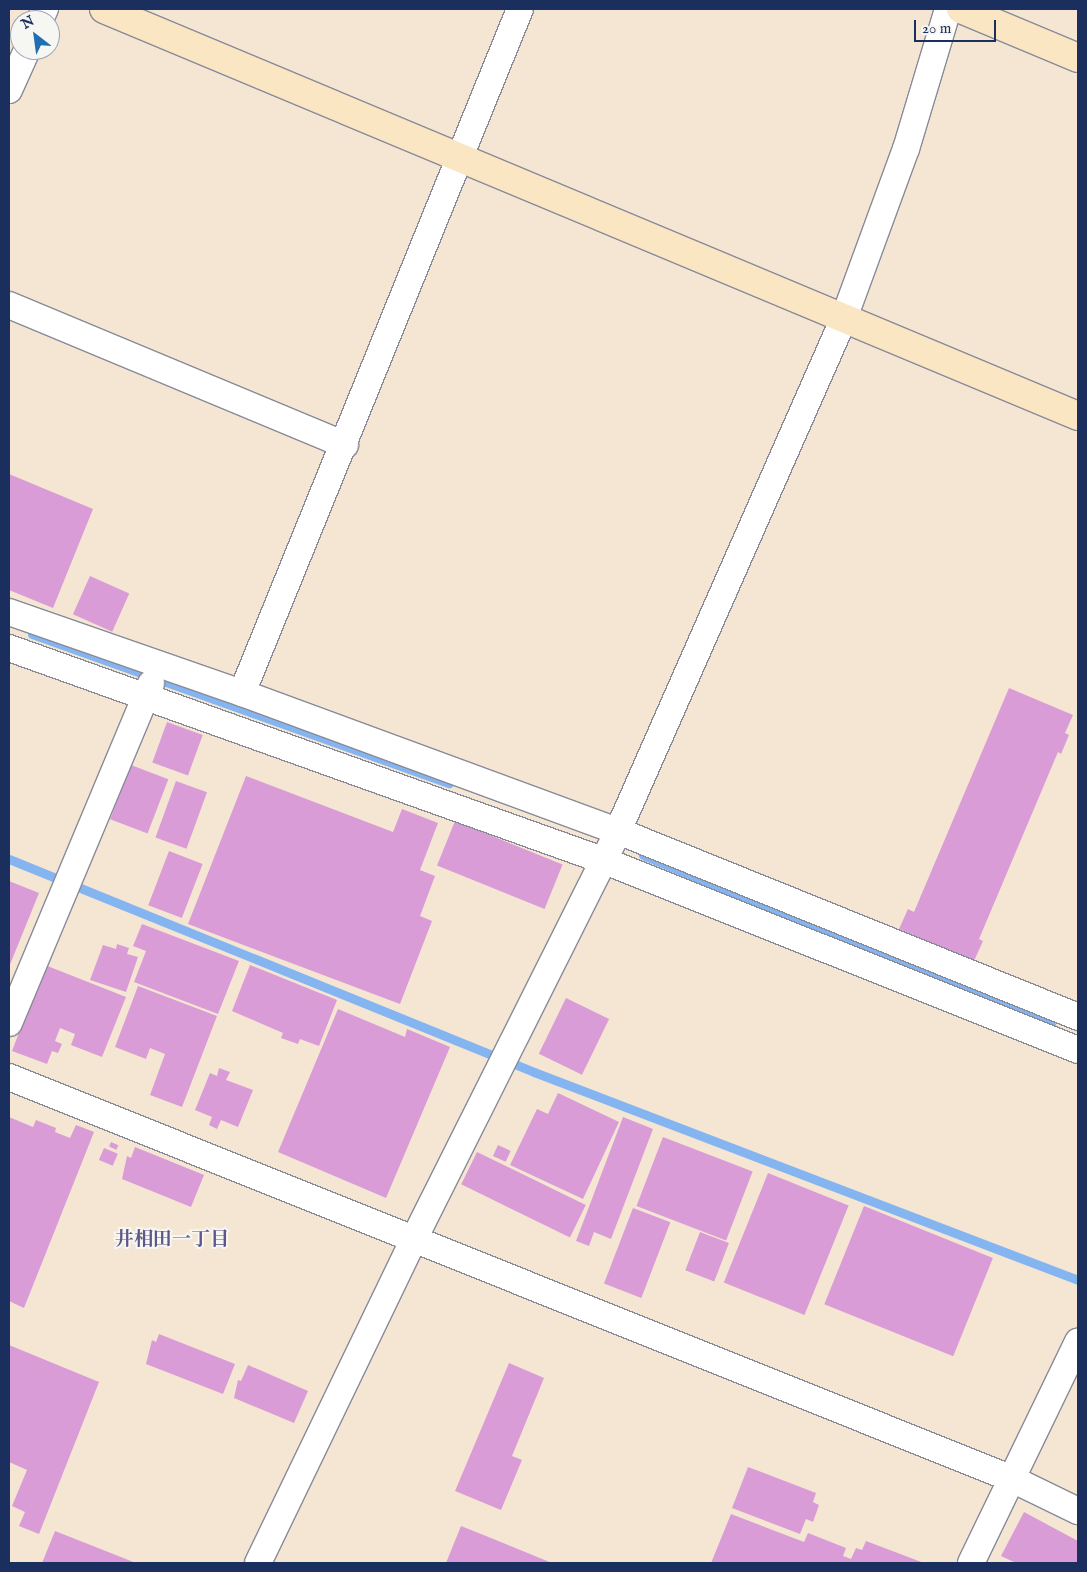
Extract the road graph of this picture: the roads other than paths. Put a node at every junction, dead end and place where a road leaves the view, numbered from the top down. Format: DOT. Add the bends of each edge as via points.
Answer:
graph roads {
  1 [pos="104,9"];
  2 [pos="520,9"];
  3 [pos="948,9"];
  4 [pos="961,9"];
  5 [pos="1078,58"];
  6 [pos="22,60"];
  7 [pos="9,90"];
  8 [pos="460,156"];
  9 [pos="9,305"];
  10 [pos="844,318"];
  11 [pos="1078,416"];
  12 [pos="345,445"];
  13 [pos="9,612"];
  14 [pos="9,648"];
  15 [pos="160,664"];
  16 [pos="242,693"];
  17 [pos="144,697"];
  18 [pos="618,831"];
  19 [pos="605,861"];
  20 [pos="1078,1016"];
  21 [pos="9,1023"];
  22 [pos="1078,1050"];
  23 [pos="9,1077"];
  24 [pos="414,1241"];
  25 [pos="1078,1342"];
  26 [pos="1010,1478"];
  27 [pos="1078,1511"];
  28 [pos="258,1563"];
  29 [pos="971,1563"];
  1 -- 8 [label="street"];
  2 -- 8 [label="street"];
  3 -- 10 [label="street" via="906,149"];
  4 -- 5 [label="street"];
  6 -- 7 [label="street"];
  8 -- 10 [label="street"];
  8 -- 12 [label="street"];
  9 -- 12 [label="street"];
  10 -- 11 [label="street"];
  10 -- 18 [label="street"];
  12 -- 16 [label="street"];
  13 -- 15 [label="street"];
  14 -- 17 [label="street"];
  15 -- 16 [label="street"];
  15 -- 17 [label="street"];
  16 -- 18 [label="street"];
  17 -- 19 [label="street"];
  17 -- 21 [label="street"];
  18 -- 19 [label="street"];
  18 -- 20 [label="street"];
  19 -- 22 [label="street"];
  19 -- 24 [label="street"];
  23 -- 24 [label="street"];
  24 -- 26 [label="street"];
  24 -- 28 [label="street"];
  25 -- 26 [label="street"];
  26 -- 27 [label="street"];
  26 -- 29 [label="street"];
}
